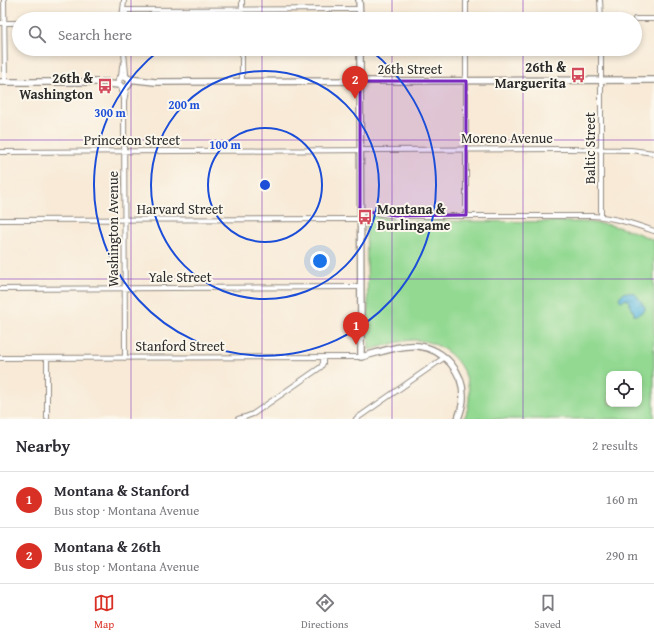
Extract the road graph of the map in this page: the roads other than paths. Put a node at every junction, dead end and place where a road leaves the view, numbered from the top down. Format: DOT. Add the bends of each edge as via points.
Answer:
graph roads {
  1 [pos="4,0"];
  2 [pos="124,0"];
  3 [pos="242,0"];
  4 [pos="359,0"];
  5 [pos="466,0"];
  6 [pos="600,0"];
  7 [pos="359,9"];
  8 [pos="124,10"];
  9 [pos="242,10"];
  10 [pos="359,12"];
  11 [pos="466,12"];
  12 [pos="601,12"];
  13 [pos="642,19"];
  14 [pos="654,19"];
  15 [pos="2,23"];
  16 [pos="124,56"];
  17 [pos="242,56"];
  18 [pos="360,56"];
  19 [pos="466,56"];
  20 [pos="601,56"];
  21 [pos="601,80"];
  22 [pos="654,80"];
  23 [pos="242,81"];
  24 [pos="360,81"];
  25 [pos="466,81"];
  26 [pos="2,82"];
  27 [pos="124,82"];
  28 [pos="466,149"];
  29 [pos="360,150"];
  30 [pos="601,150"];
  31 [pos="124,151"];
  32 [pos="0,152"];
  33 [pos="654,153"];
  34 [pos="360,210"];
  35 [pos="466,216"];
  36 [pos="601,216"];
  37 [pos="360,219"];
  38 [pos="0,220"];
  39 [pos="124,220"];
  40 [pos="654,231"];
  41 [pos="361,287"];
  42 [pos="124,288"];
  43 [pos="0,289"];
  44 [pos="324,357"];
  45 [pos="361,357"];
  46 [pos="445,357"];
  47 [pos="0,358"];
  48 [pos="47,358"];
  49 [pos="125,358"];
  50 [pos="48,419"];
  51 [pos="238,419"];
  52 [pos="356,419"];
  53 [pos="458,419"];
  1 -- 15 [label="street"];
  2 -- 8 [label="street"];
  3 -- 9 [label="street"];
  4 -- 7 [label="street"];
  5 -- 11 [label="street"];
  6 -- 12 [label="street"];
  7 -- 9 [label="street"];
  7 -- 10 [label="street"];
  8 -- 9 [label="street"];
  13 -- 14 [label="street"];
  15 -- 26 [label="street"];
  16 -- 27 [label="street, Washington Avenue"];
  17 -- 23 [label="street"];
  18 -- 24 [label="street"];
  19 -- 25 [label="street"];
  20 -- 21 [label="street, Baltic Street"];
  21 -- 22 [label="street, 26th Street"];
  21 -- 25 [label="street, 26th Street"];
  21 -- 30 [label="street, Baltic Street"];
  23 -- 24 [label="street, 26th Street"];
  23 -- 27 [label="street, 26th Street"];
  24 -- 25 [label="street, 26th Street"];
  24 -- 29 [label="street"];
  25 -- 28 [label="street"];
  26 -- 27 [label="street, 26th Street"];
  27 -- 31 [label="street, Washington Avenue"];
  28 -- 29 [label="street, Moreno Avenue"];
  28 -- 30 [label="street, Moreno Avenue"];
  28 -- 35 [label="street"];
  29 -- 31 [label="street, Princeton Street"];
  29 -- 34 [label="street"];
  30 -- 33 [label="street, Moreno Avenue"];
  30 -- 36 [label="street, Baltic Street"];
  31 -- 32 [label="street, Princeton Street"];
  31 -- 39 [label="street, Washington Avenue"];
  34 -- 35 [label="street" via="397,216"];
  34 -- 37 [label="street"];
  35 -- 36 [label="street"];
  36 -- 40 [label="street"];
  37 -- 39 [label="street, Harvard Street"];
  37 -- 41 [label="street"];
  38 -- 39 [label="street, Harvard Street"];
  39 -- 42 [label="street, Washington Avenue"];
  41 -- 42 [label="street, Yale Street"];
  41 -- 45 [label="street"];
  42 -- 43 [label="street, Yale Street"];
  42 -- 49 [label="street, Washington Avenue"];
  44 -- 45 [label="street, Stanford Street"];
  44 -- 49 [label="street, Stanford Street"];
  44 -- 51 [label="street" via="321,367 253,414"];
  45 -- 46 [label="street" via="410,346 425,347"];
  46 -- 52 [label="street"];
  46 -- 53 [label="street" via="456,370 463,389 463,403"];
  47 -- 48 [label="street, Stanford Street"];
  48 -- 49 [label="street, Stanford Street"];
  48 -- 50 [label="street"];
}
